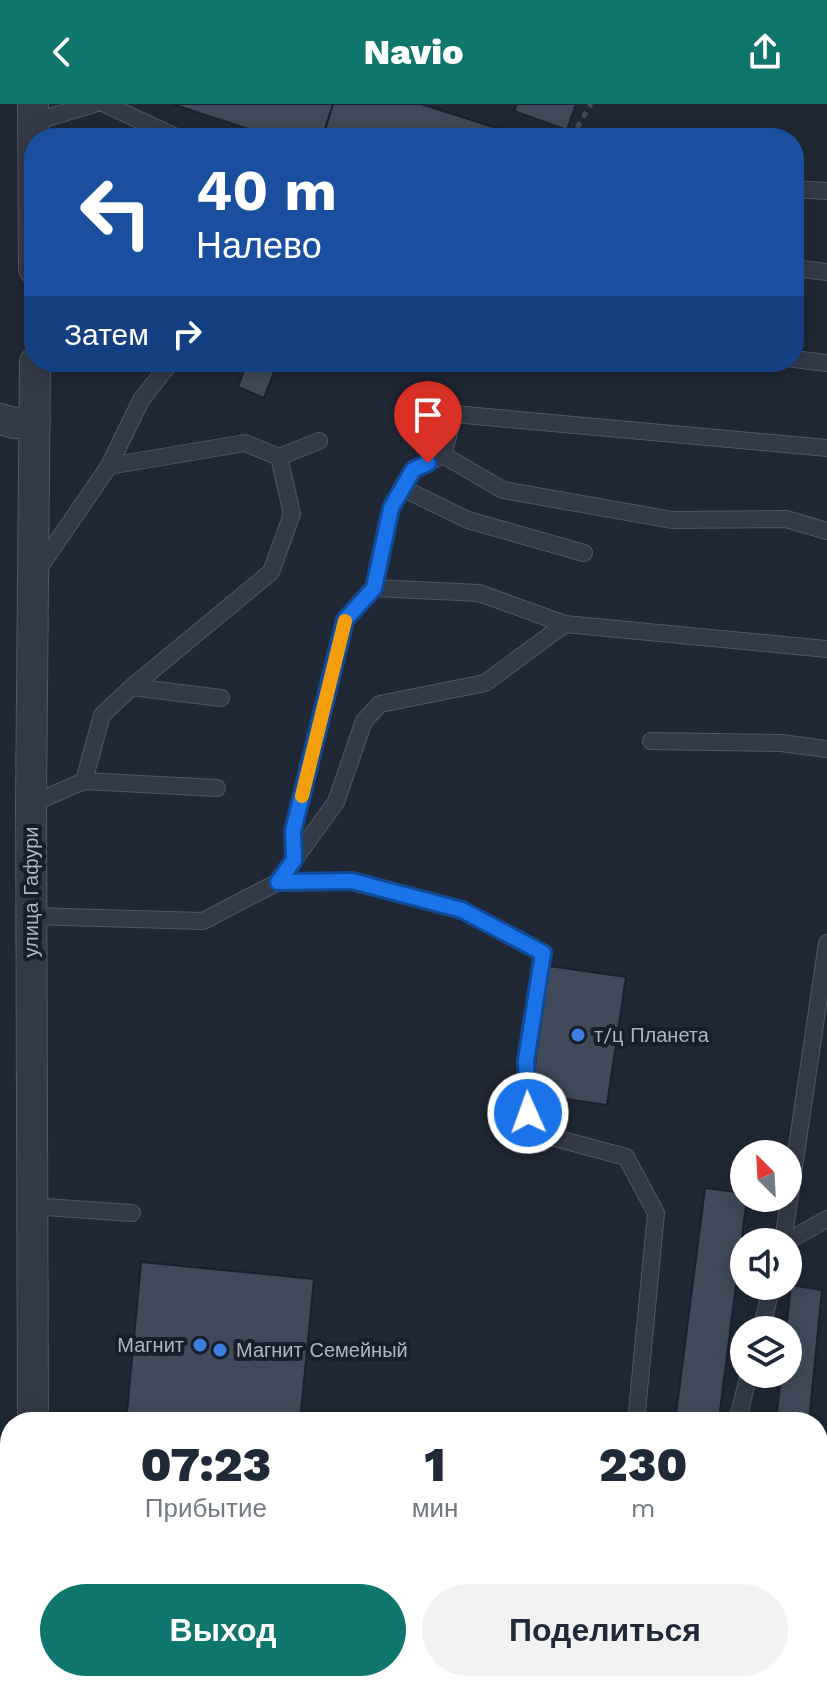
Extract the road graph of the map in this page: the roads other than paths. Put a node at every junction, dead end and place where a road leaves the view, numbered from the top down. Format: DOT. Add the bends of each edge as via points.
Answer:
graph roads {
  1 [pos="94,104"];
  2 [pos="105,104"];
  3 [pos="33,113"];
  4 [pos="157,128"];
  5 [pos="804,190"];
  6 [pos="827,191"];
  7 [pos="804,269"];
  8 [pos="827,272"];
  9 [pos="804,360"];
  10 [pos="827,363"];
  11 [pos="31,372"];
  12 [pos="163,372"];
  13 [pos="12,426"];
  14 [pos="319,441"];
  15 [pos="827,448"];
  16 [pos="443,455"];
  17 [pos="279,457"];
  18 [pos="109,466"];
  19 [pos="402,488"];
  20 [pos="827,531"];
  21 [pos="584,553"];
  22 [pos="32,580"];
  23 [pos="374,588"];
  24 [pos="565,624"];
  25 [pos="827,649"];
  26 [pos="132,687"];
  27 [pos="221,698"];
  28 [pos="651,741"];
  29 [pos="827,749"];
  30 [pos="84,781"];
  31 [pos="217,788"];
  32 [pos="31,804"];
  33 [pos="294,860"];
  34 [pos="278,882"];
  35 [pos="31,916"];
  36 [pos="827,943"];
  37 [pos="31,1206"];
  38 [pos="132,1213"];
  39 [pos="827,1219"];
  40 [pos="786,1228"];
  41 [pos="802,1232"];
  42 [pos="746,1388"];
  43 [pos="33,1412"];
  44 [pos="637,1412"];
  45 [pos="740,1412"];
  1 -- 3 [label="lane"];
  2 -- 4 [label="lane"];
  5 -- 6 [label="lane"];
  7 -- 8 [label="lane"];
  9 -- 10 [label="lane"];
  11 -- 13 [label="street, улица Гафури"];
  12 -- 18 [label="lane" via="141,400"];
  13 -- 22 [label="street, улица Гафури"];
  14 -- 17 [label="lane"];
  15 -- 16 [label="lane" via="454,414"];
  16 -- 19 [label="lane" via="413,470"];
  16 -- 20 [label="lane" via="503,490 672,520 786,519"];
  17 -- 18 [label="lane" via="245,443"];
  17 -- 26 [label="lane" via="292,514 271,572"];
  18 -- 22 [label="lane"];
  19 -- 21 [label="lane" via="468,520"];
  19 -- 23 [label="lane" via="391,508"];
  22 -- 32 [label="street, улица Гафури"];
  23 -- 24 [label="lane" via="479,593"];
  23 -- 33 [label="lane" via="345,620 293,831"];
  24 -- 25 [label="lane"];
  24 -- 33 [label="lane" via="485,683 380,704 364,721 336,802"];
  26 -- 27 [label="lane"];
  26 -- 30 [label="lane" via="102,715"];
  28 -- 29 [label="lane"];
  30 -- 31 [label="lane"];
  30 -- 32 [label="lane"];
  32 -- 35 [label="street, улица Гафури"];
  33 -- 34 [label="lane"];
  34 -- 35 [label="lane" via="203,921"];
  34 -- 44 [label="lane" via="352,881 462,910 543,953 526,1061 528,1113 540,1134 626,1157 656,1213"];
  35 -- 37 [label="street, улица Гафури"];
  36 -- 40 [label="lane"];
  37 -- 38 [label="lane"];
  37 -- 43 [label="street, улица Гафури"];
  39 -- 41 [label="lane"];
  42 -- 45 [label="lane"];
}
